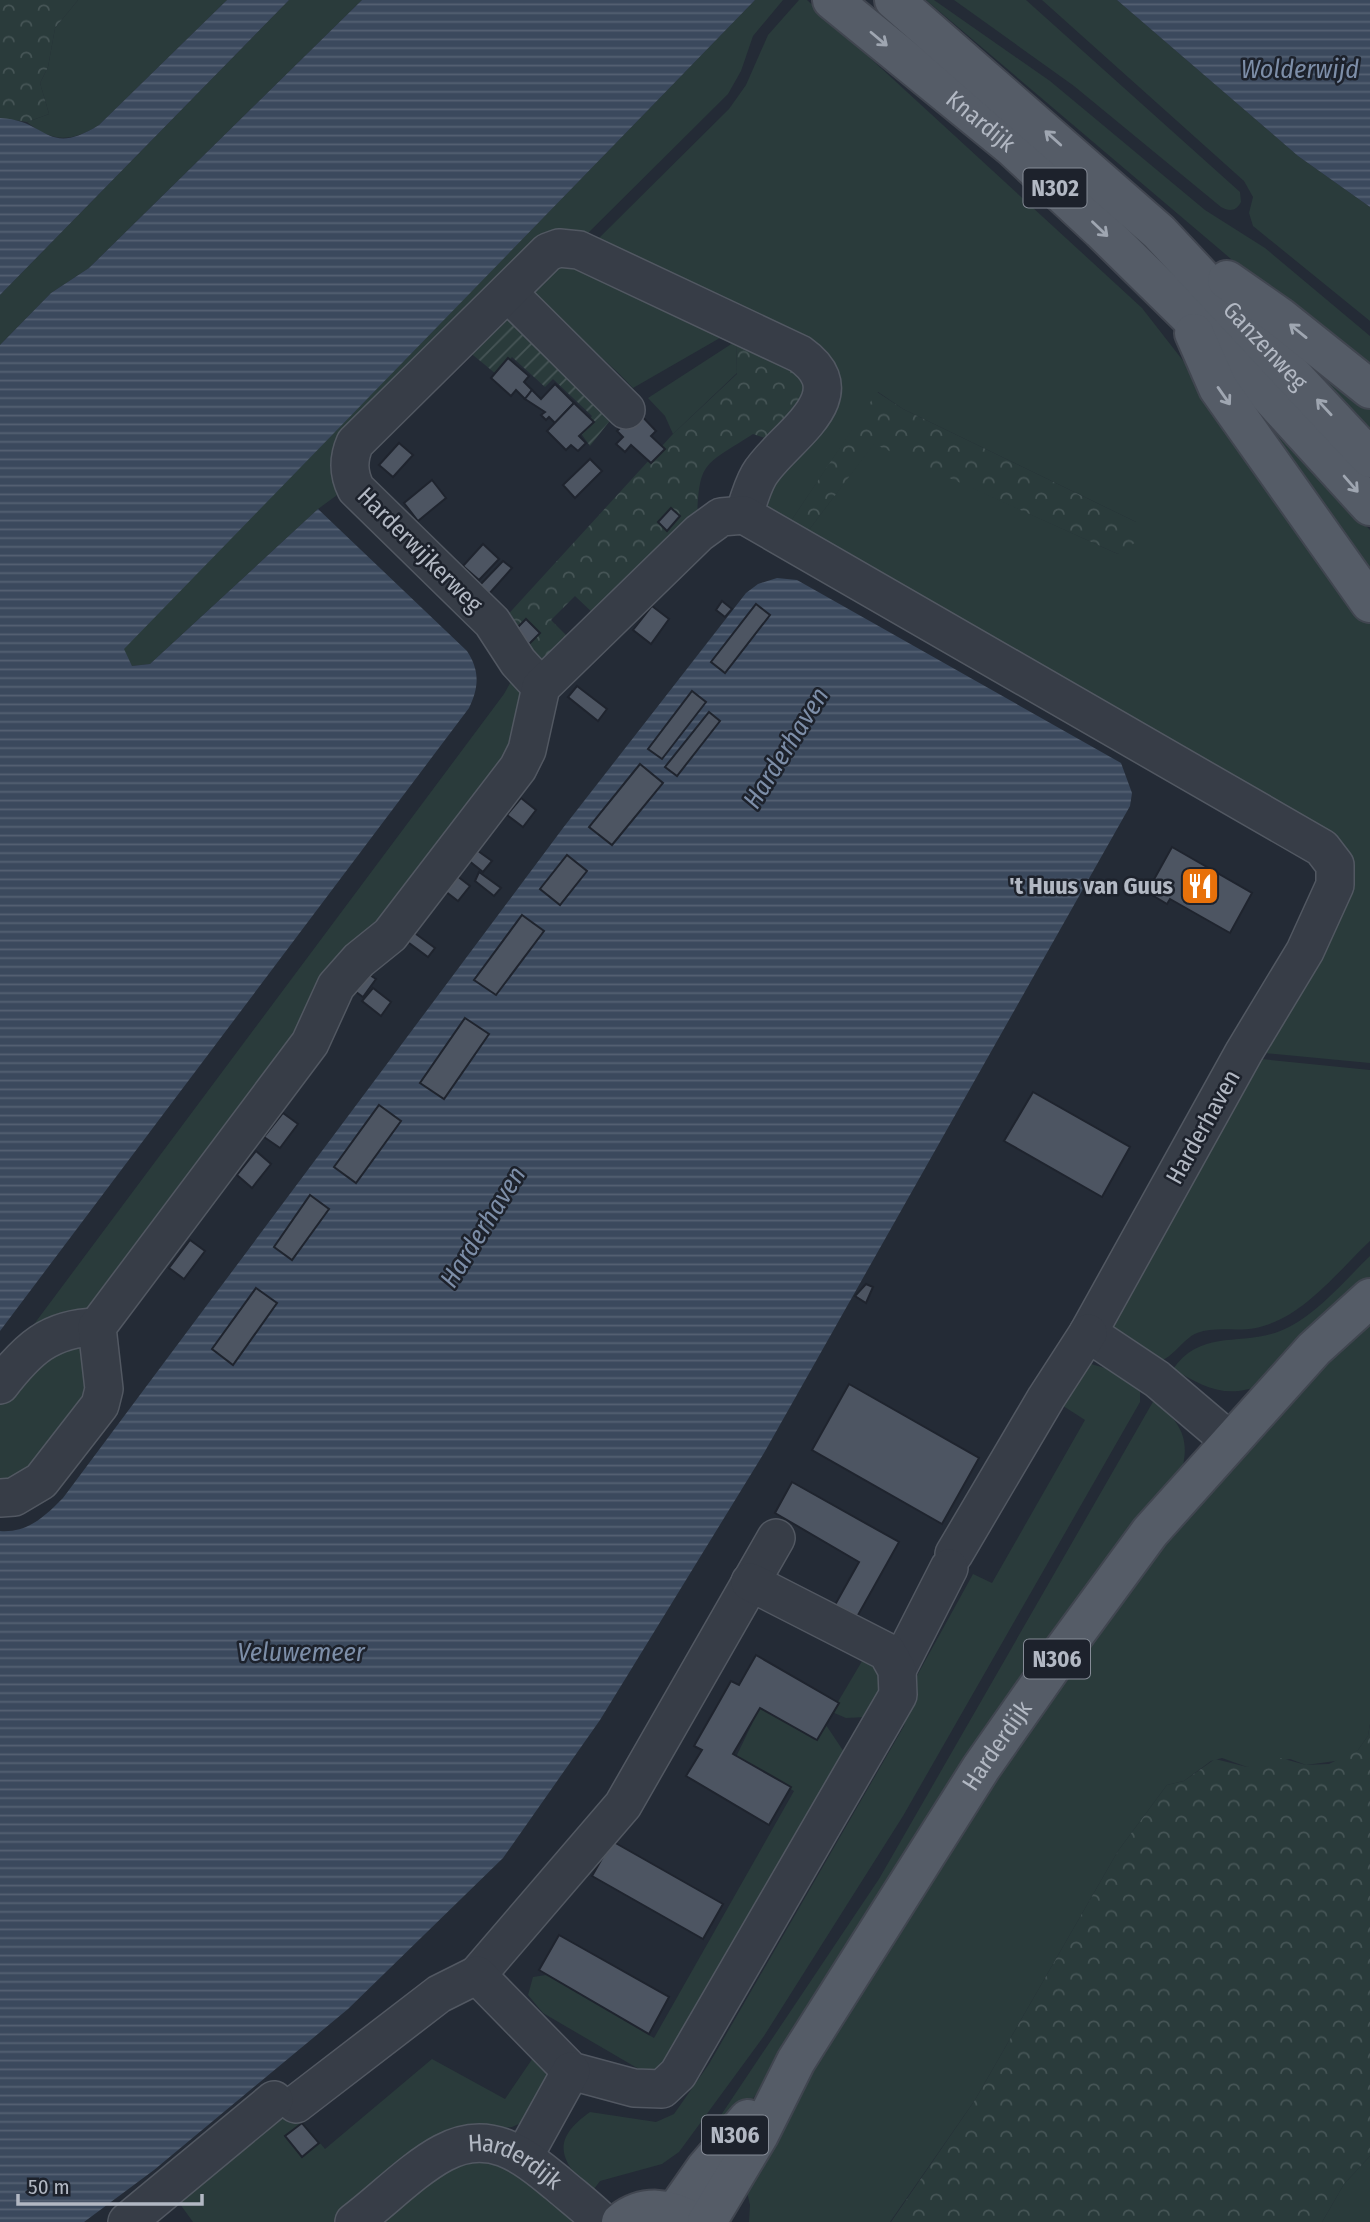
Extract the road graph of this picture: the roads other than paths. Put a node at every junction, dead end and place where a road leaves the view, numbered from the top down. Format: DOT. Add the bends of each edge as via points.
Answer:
graph roads {
  1 [pos="894,0"];
  2 [pos="835,3"];
  3 [pos="1159,232"];
  4 [pos="508,293"];
  5 [pos="1184,312"];
  6 [pos="1370,389"];
  7 [pos="625,410"];
  8 [pos="1370,458"];
  9 [pos="1370,506"];
  10 [pos="744,515"];
  11 [pos="1370,603"];
  12 [pos="541,687"];
  13 [pos="1370,1298"];
  14 [pos="97,1327"];
  15 [pos="1088,1333"];
  16 [pos="0,1385"];
  17 [pos="1230,1441"];
  18 [pos="0,1498"];
  19 [pos="776,1538"];
  20 [pos="750,1582"];
  21 [pos="897,1670"];
  22 [pos="477,1975"];
  23 [pos="571,2071"];
  24 [pos="524,2156"];
  25 [pos="692,2219"];
  26 [pos="127,2222"];
  27 [pos="354,2222"];
  28 [pos="602,2222"];
  29 [pos="621,2222"];
  3 -- 1 [label="main road, Knardijk / N302, one-way"];
  2 -- 5 [label="main road, Knardijk / N302, one-way" via="1012,147"];
  6 -- 3 [label="main road, N302, one-way" via="1280,317"];
  8 -- 3 [label="main road, Ganzenweg / N302, one-way"];
  4 -- 7 [label="street"];
  4 -- 10 [label="street, Harderwijkerweg" via="548,252 579,250 809,360 820,379 818,407 760,473"];
  4 -- 12 [label="street, Harderwijkerweg" via="355,443 349,469 356,489 492,622"];
  5 -- 9 [label="main road, Ganzenweg / N302, one-way" via="1267,393"];
  5 -- 11 [label="main road, N302, one-way" via="1218,388"];
  10 -- 12 [label="street" via="721,517 699,533"];
  10 -- 15 [label="street, Harderhaven" via="1322,848 1335,865 1335,885 1305,951"];
  12 -- 14 [label="street" via="527,750 518,768 390,935 335,986 310,1043"];
  13 -- 17 [label="main road, Harderdijk / N306" via="1314,1349"];
  14 -- 16 [label="street" via="56,1336 27,1351"];
  14 -- 18 [label="street" via="104,1389 100,1405 41,1481 14,1497"];
  15 -- 17 [label="street" via="1157,1379"];
  15 -- 21 [label="street, Harderhaven" via="952,1561"];
  17 -- 25 [label="main road, Harderdijk / N306" via="1150,1532 981,1768 796,2061 759,2135"];
  19 -- 20 [label="street"];
  20 -- 21 [label="street" via="887,1653"];
  20 -- 22 [label="street" via="623,1805"];
  21 -- 23 [label="street" via="898,1695 678,2074 662,2089 634,2088"];
  22 -- 23 [label="street"];
  22 -- 26 [label="street" via="439,1994 285,2102"];
  23 -- 24 [label="street"];
  24 -- 27 [label="street, Harderdijk" via="503,2145 462,2145 441,2154"];
  24 -- 28 [label="street, Harderdijk"];
  25 -- 29 [label="main road, N306" via="652,2209"];
}
